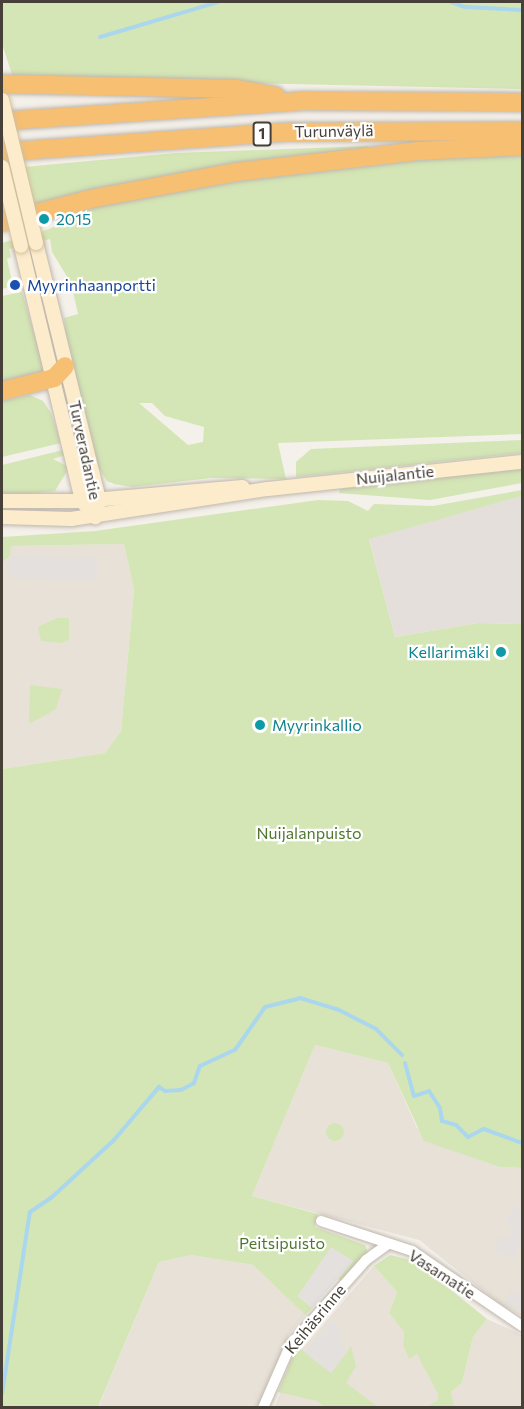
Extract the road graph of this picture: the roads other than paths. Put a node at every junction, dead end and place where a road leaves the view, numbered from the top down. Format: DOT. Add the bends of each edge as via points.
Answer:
graph roads {
  1 [pos="2,84"];
  2 [pos="2,100"];
  3 [pos="306,101"];
  4 [pos="522,102"];
  5 [pos="2,121"];
  6 [pos="522,131"];
  7 [pos="522,146"];
  8 [pos="2,152"];
  9 [pos="2,167"];
  10 [pos="2,222"];
  11 [pos="59,372"];
  12 [pos="2,391"];
  13 [pos="522,462"];
  14 [pos="268,489"];
  15 [pos="99,500"];
  16 [pos="2,501"];
  17 [pos="82,501"];
  18 [pos="2,517"];
  19 [pos="95,517"];
  20 [pos="321,1221"];
  21 [pos="387,1245"];
  22 [pos="522,1326"];
  23 [pos="263,1407"];
  1 -- 3 [label="highway" via="237,88"];
  2 -- 11 [label="main road, Turveradantie, bridge" via="36,243"];
  3 -- 4 [label="highway, Turunväylä / 1"];
  3 -- 5 [label="highway, Turunväylä / 1"];
  6 -- 8 [label="highway, Turunväylä / 1" via="290,132"];
  7 -- 10 [label="highway" via="417,151 236,172 95,198"];
  9 -- 11 [label="main road, Turveradantie, bridge"];
  11 -- 12 [label="highway"];
  11 -- 15 [label="main road, Turveradantie"];
  11 -- 17 [label="main road, Turveradantie"];
  13 -- 14 [label="main road, Nuijalantie"];
  14 -- 15 [label="main road, Nuijalantie" via="241,487"];
  14 -- 19 [label="main road, Nuijalantie"];
  15 -- 17 [label="main road, Nuijalantie"];
  15 -- 19 [label="main road, Turveradantie"];
  16 -- 17 [label="main road, Nuijalantie"];
  17 -- 19 [label="main road, Turveradantie"];
  18 -- 19 [label="main road, Nuijalantie"];
  20 -- 21 [label="street, Vasamatie"];
  21 -- 22 [label="street, Vasamatie" via="412,1251"];
  21 -- 23 [label="street, Keihäsrinne" via="366,1260 291,1344"];
}
